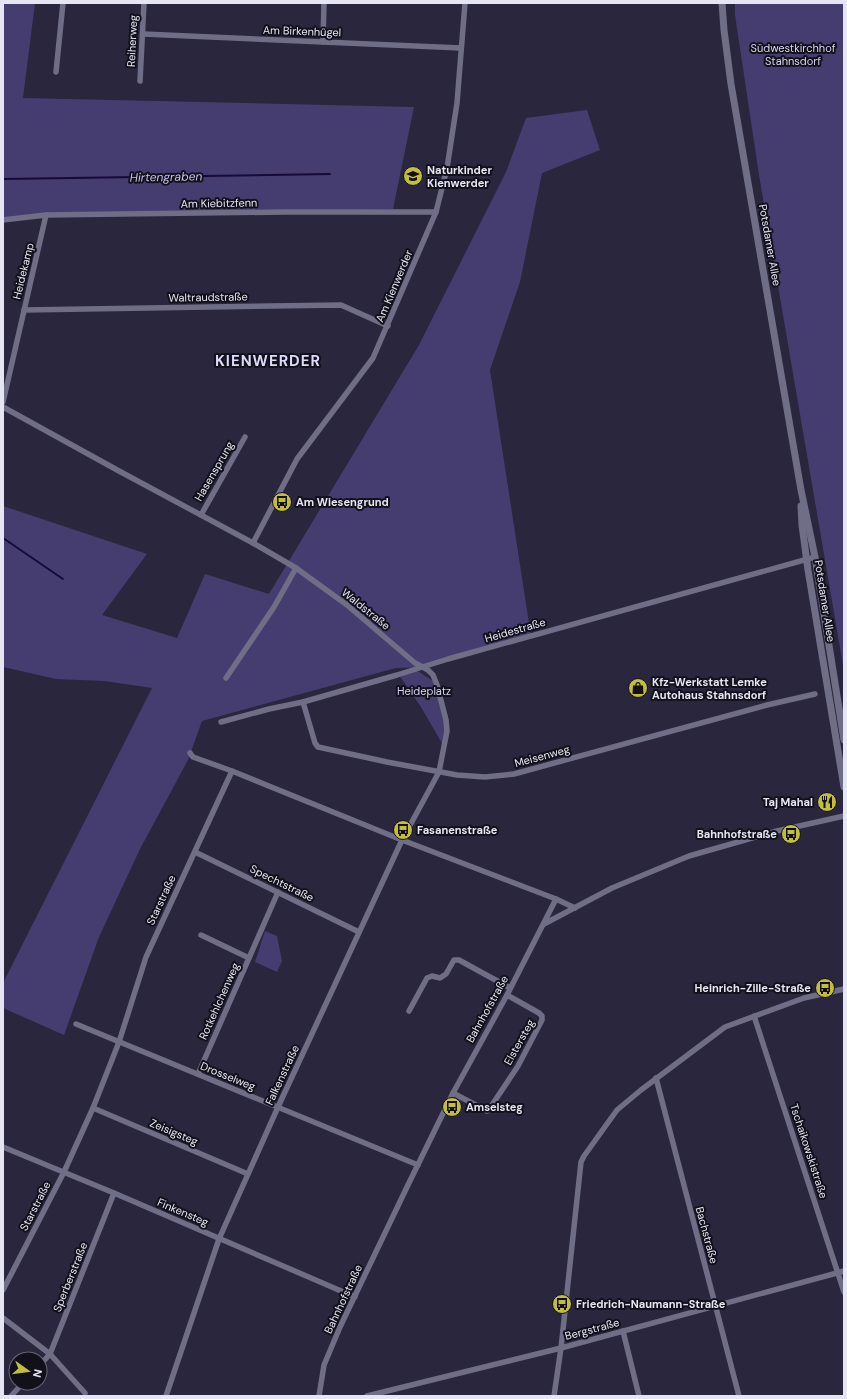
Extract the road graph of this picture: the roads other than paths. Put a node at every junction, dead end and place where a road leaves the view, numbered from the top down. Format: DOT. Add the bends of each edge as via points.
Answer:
graph roads {
  1 [pos="62,3"];
  2 [pos="144,3"];
  3 [pos="324,3"];
  4 [pos="465,3"];
  5 [pos="722,3"];
  6 [pos="143,34"];
  7 [pos="323,39"];
  8 [pos="461,48"];
  9 [pos="56,72"];
  10 [pos="140,80"];
  11 [pos="436,212"];
  12 [pos="46,216"];
  13 [pos="3,220"];
  14 [pos="24,310"];
  15 [pos="388,326"];
  16 [pos="3,402"];
  17 [pos="3,407"];
  18 [pos="245,438"];
  19 [pos="801,490"];
  20 [pos="200,515"];
  21 [pos="253,543"];
  22 [pos="815,557"];
  23 [pos="807,559"];
  24 [pos="296,568"];
  25 [pos="423,667"];
  26 [pos="226,678"];
  27 [pos="814,694"];
  28 [pos="303,702"];
  29 [pos="221,722"];
  30 [pos="844,740"];
  31 [pos="190,753"];
  32 [pos="232,771"];
  33 [pos="439,772"];
  34 [pos="844,787"];
  35 [pos="844,816"];
  36 [pos="402,840"];
  37 [pos="195,852"];
  38 [pos="278,892"];
  39 [pos="556,899"];
  40 [pos="575,908"];
  41 [pos="543,924"];
  42 [pos="359,932"];
  43 [pos="201,935"];
  44 [pos="249,958"];
  45 [pos="510,988"];
  46 [pos="844,989"];
  47 [pos="507,995"];
  48 [pos="410,1011"];
  49 [pos="754,1016"];
  50 [pos="76,1024"];
  51 [pos="119,1042"];
  52 [pos="198,1074"];
  53 [pos="656,1078"];
  54 [pos="453,1094"];
  55 [pos="278,1107"];
  56 [pos="93,1108"];
  57 [pos="3,1147"];
  58 [pos="418,1165"];
  59 [pos="64,1172"];
  60 [pos="248,1174"];
  61 [pos="114,1193"];
  62 [pos="219,1239"];
  63 [pos="844,1270"];
  64 [pos="838,1272"];
  65 [pos="3,1290"];
  66 [pos="844,1292"];
  67 [pos="355,1297"];
  68 [pos="715,1306"];
  69 [pos="3,1318"];
  70 [pos="623,1331"];
  71 [pos="561,1348"];
  72 [pos="50,1354"];
  73 [pos="85,1393"];
  74 [pos="166,1396"];
  75 [pos="319,1396"];
  76 [pos="367,1396"];
  77 [pos="554,1396"];
  78 [pos="639,1396"];
  79 [pos="739,1396"];
  1 -- 9 [label="street"];
  2 -- 6 [label="street, Reiherweg"];
  3 -- 7 [label="street"];
  4 -- 8 [label="street, Am Kienwerder"];
  5 -- 19 [label="street, Potsdamer Allee" via="731,84"];
  6 -- 7 [label="street, Am Birkenhügel"];
  6 -- 10 [label="street, Reiherweg"];
  7 -- 8 [label="street, Am Birkenhügel"];
  8 -- 11 [label="street, Am Kienwerder" via="457,103 447,168"];
  11 -- 12 [label="street, Am Kiebitzfenn"];
  11 -- 15 [label="street, Am Kienwerder"];
  12 -- 13 [label="street, Am Kiebitzfenn"];
  12 -- 14 [label="street, Heidekamp"];
  14 -- 15 [label="street, Waltraudstraße" via="341,305"];
  14 -- 16 [label="street, Heidekamp"];
  15 -- 21 [label="street, Am Kienwerder" via="373,358 297,459"];
  17 -- 20 [label="street"];
  18 -- 20 [label="street, Hasensprung"];
  19 -- 22 [label="street, Potsdamer Allee"];
  19 -- 23 [label="street, Potsdamer Allee" via="802,525"];
  20 -- 21 [label="street"];
  21 -- 24 [label="street"];
  22 -- 23 [label="street, Heidestraße"];
  22 -- 30 [label="street, Potsdamer Allee"];
  23 -- 25 [label="street, Heidestraße"];
  23 -- 34 [label="street, Potsdamer Allee"];
  24 -- 25 [label="street, Waldstraße" via="347,605"];
  24 -- 26 [label="street" via="274,607"];
  25 -- 28 [label="street, Heidestraße"];
  25 -- 33 [label="street" via="435,680 446,720 447,732"];
  27 -- 33 [label="street, Meisenweg" via="514,774 484,777"];
  28 -- 29 [label="street, Heidestraße"];
  28 -- 33 [label="street, Meisenweg" via="318,747"];
  31 -- 32 [label="street" via="193,757"];
  32 -- 36 [label="street"];
  32 -- 37 [label="street, Starstraße"];
  33 -- 36 [label="street, Falkenstraße"];
  35 -- 40 [label="street" via="777,831 689,856 612,888"];
  36 -- 39 [label="street"];
  36 -- 42 [label="street, Falkenstraße"];
  37 -- 38 [label="street, Spechtstraße"];
  37 -- 51 [label="street, Starstraße" via="146,957"];
  38 -- 42 [label="street, Spechtstraße"];
  38 -- 44 [label="street, Rotkehlchenweg"];
  39 -- 40 [label="street"];
  39 -- 41 [label="street"];
  40 -- 41 [label="street"];
  41 -- 45 [label="street, Bahnhofstraße"];
  42 -- 55 [label="street, Falkenstraße"];
  43 -- 44 [label="street, Rotkehlchenweg"];
  44 -- 52 [label="street, Rotkehlchenweg"];
  45 -- 47 [label="street, Bahnhofstraße"];
  45 -- 48 [label="street" via="459,960 454,960 446,974 440,978 426,978"];
  46 -- 49 [label="street" via="804,998"];
  47 -- 54 [label="street, Bahnhofstraße"];
  47 -- 54 [label="street, Elstersteg" via="542,1016 518,1066 486,1111"];
  49 -- 53 [label="street" via="725,1027"];
  49 -- 64 [label="street, Tschaikowskistraße"];
  50 -- 51 [label="street"];
  51 -- 52 [label="street, Drosselweg"];
  51 -- 56 [label="street, Starstraße"];
  52 -- 55 [label="street, Drosselweg"];
  53 -- 68 [label="street, Bachstraße"];
  53 -- 71 [label="street" via="617,1110 581,1162"];
  54 -- 58 [label="street, Bahnhofstraße"];
  55 -- 58 [label="street, Drosselweg"];
  55 -- 60 [label="street, Falkenstraße"];
  56 -- 59 [label="street, Starstraße"];
  56 -- 60 [label="street, Zeisigsteg"];
  57 -- 59 [label="street, Finkensteg"];
  58 -- 67 [label="street, Bahnhofstraße"];
  59 -- 61 [label="street, Finkensteg"];
  59 -- 65 [label="street, Starstraße"];
  60 -- 62 [label="street, Falkenstraße"];
  61 -- 62 [label="street, Finkensteg"];
  61 -- 72 [label="street, Sperberstraße"];
  62 -- 67 [label="street, Finkensteg"];
  62 -- 74 [label="street, Falkenstraße"];
  63 -- 64 [label="street, Bergstraße"];
  64 -- 66 [label="street, Tschaikowskistraße"];
  64 -- 68 [label="street, Bergstraße"];
  67 -- 75 [label="street, Bahnhofstraße" via="324,1364"];
  68 -- 70 [label="street, Bergstraße"];
  68 -- 79 [label="street, Bachstraße"];
  69 -- 72 [label="street"];
  70 -- 71 [label="street, Bergstraße"];
  70 -- 78 [label="street"];
  71 -- 76 [label="street, Bergstraße"];
  71 -- 77 [label="street"];
  72 -- 73 [label="street"];
}
